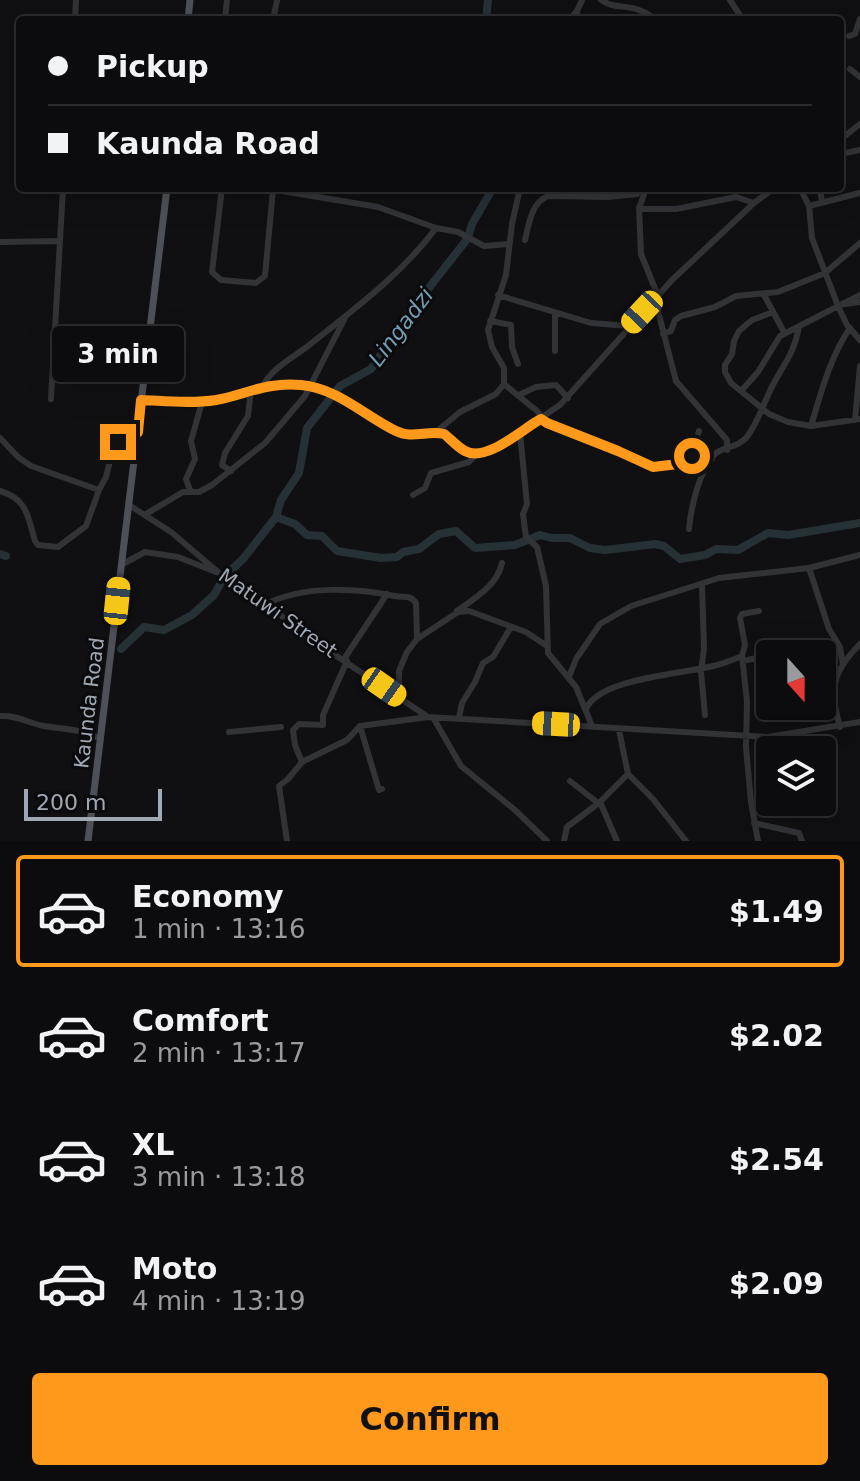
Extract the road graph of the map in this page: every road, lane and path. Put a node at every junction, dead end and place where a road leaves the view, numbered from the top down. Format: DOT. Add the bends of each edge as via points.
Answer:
graph roads {
  1 [pos="582,0"];
  2 [pos="601,0"];
  3 [pos="577,11"];
  4 [pos="573,16"];
  5 [pos="578,16"];
  6 [pos="652,16"];
  7 [pos="860,19"];
  8 [pos="859,28"];
  9 [pos="849,36"];
  10 [pos="850,69"];
  11 [pos="860,77"];
  12 [pos="860,124"];
  13 [pos="844,137"];
  14 [pos="63,192"];
  15 [pos="167,192"];
  16 [pos="222,192"];
  17 [pos="273,192"];
  18 [pos="296,192"];
  19 [pos="519,192"];
  20 [pos="590,192"];
  21 [pos="631,192"];
  22 [pos="636,192"];
  23 [pos="645,192"];
  24 [pos="769,192"];
  25 [pos="802,192"];
  26 [pos="821,192"];
  27 [pos="840,192"];
  28 [pos="860,193"];
  29 [pos="841,196"];
  30 [pos="822,202"];
  31 [pos="754,203"];
  32 [pos="809,206"];
  33 [pos="639,209"];
  34 [pos="512,224"];
  35 [pos="528,227"];
  36 [pos="436,228"];
  37 [pos="525,240"];
  38 [pos="60,241"];
  39 [pos="0,242"];
  40 [pos="860,243"];
  41 [pos="509,244"];
  42 [pos="825,273"];
  43 [pos="498,295"];
  44 [pos="764,295"];
  45 [pos="860,295"];
  46 [pos="656,299"];
  47 [pos="860,302"];
  48 [pos="840,305"];
  49 [pos="773,312"];
  50 [pos="555,313"];
  51 [pos="346,316"];
  52 [pos="490,321"];
  53 [pos="629,326"];
  54 [pos="799,326"];
  55 [pos="850,328"];
  56 [pos="784,332"];
  57 [pos="663,334"];
  58 [pos="860,340"];
  59 [pos="555,351"];
  60 [pos="518,364"];
  61 [pos="860,366"];
  62 [pos="504,384"];
  63 [pos="262,387"];
  64 [pos="310,387"];
  65 [pos="251,389"];
  66 [pos="742,390"];
  67 [pos="519,395"];
  68 [pos="568,398"];
  69 [pos="51,399"];
  70 [pos="141,400"];
  71 [pos="202,402"];
  72 [pos="762,409"];
  73 [pos="541,419"];
  74 [pos="858,420"];
  75 [pos="811,426"];
  76 [pos="699,431"];
  77 [pos="138,432"];
  78 [pos="436,432"];
  79 [pos="520,433"];
  80 [pos="0,438"];
  81 [pos="727,450"];
  82 [pos="478,453"];
  83 [pos="712,459"];
  84 [pos="690,460"];
  85 [pos="231,471"];
  86 [pos="99,490"];
  87 [pos="190,490"];
  88 [pos="0,491"];
  89 [pos="413,495"];
  90 [pos="129,505"];
  91 [pos="146,514"];
  92 [pos="689,529"];
  93 [pos="860,555"];
  94 [pos="502,563"];
  95 [pos="121,565"];
  96 [pos="809,568"];
  97 [pos="219,573"];
  98 [pos="702,585"];
  99 [pos="387,594"];
  100 [pos="266,604"];
  101 [pos="759,611"];
  102 [pos="451,616"];
  103 [pos="511,627"];
  104 [pos="417,639"];
  105 [pos="860,644"];
  106 [pos="547,646"];
  107 [pos="756,657"];
  108 [pos="742,659"];
  109 [pos="345,660"];
  110 [pos="843,665"];
  111 [pos="702,668"];
  112 [pos="838,673"];
  113 [pos="569,677"];
  114 [pos="399,698"];
  115 [pos="586,709"];
  116 [pos="705,715"];
  117 [pos="0,716"];
  118 [pos="431,718"];
  119 [pos="459,718"];
  120 [pos="860,722"];
  121 [pos="360,726"];
  122 [pos="592,726"];
  123 [pos="281,727"];
  124 [pos="840,727"];
  125 [pos="619,730"];
  126 [pos="229,732"];
  127 [pos="746,736"];
  128 [pos="101,739"];
  129 [pos="302,762"];
  130 [pos="628,774"];
  131 [pos="570,781"];
  132 [pos="382,789"];
  133 [pos="599,803"];
  134 [pos="754,823"];
  135 [pos="88,841"];
  136 [pos="287,841"];
  137 [pos="547,841"];
  138 [pos="564,841"];
  139 [pos="617,841"];
  140 [pos="686,841"];
  141 [pos="758,841"];
  142 [pos="802,841"];
  1 -- 3 [label="street"];
  2 -- 6 [label="street" via="630,1"];
  3 -- 4 [label="street"];
  3 -- 5 [label="street"];
  7 -- 8 [label="street"];
  8 -- 9 [label="street"];
  10 -- 11 [label="street"];
  12 -- 13 [label="street"];
  14 -- 38 [label="street"];
  15 -- 70 [label="main road, Kaunda Road"];
  16 -- 17 [label="street" via="212,272 221,280 256,283 265,276"];
  18 -- 36 [label="street" via="378,207"];
  19 -- 34 [label="street"];
  20 -- 21 [label="street" via="608,197"];
  20 -- 35 [label="street" via="541,199"];
  22 -- 33 [label="street"];
  23 -- 33 [label="street"];
  24 -- 31 [label="street"];
  25 -- 32 [label="street"];
  26 -- 30 [label="street"];
  27 -- 29 [label="street"];
  28 -- 29 [label="street"];
  29 -- 30 [label="street"];
  30 -- 32 [label="street"];
  31 -- 33 [label="street" via="736,197 676,209"];
  31 -- 46 [label="street"];
  32 -- 42 [label="street" via="812,238"];
  33 -- 46 [label="street" via="641,254"];
  34 -- 35 [label="street"];
  34 -- 41 [label="street"];
  35 -- 37 [label="street"];
  36 -- 41 [label="street" via="484,246"];
  36 -- 51 [label="street" via="386,283"];
  38 -- 39 [label="street"];
  38 -- 69 [label="street"];
  40 -- 42 [label="street"];
  41 -- 43 [label="street"];
  42 -- 44 [label="street"];
  42 -- 48 [label="street"];
  43 -- 50 [label="street"];
  43 -- 52 [label="street"];
  44 -- 49 [label="street"];
  44 -- 57 [label="street" via="736,296 681,316"];
  45 -- 48 [label="street"];
  46 -- 53 [label="street"];
  46 -- 57 [label="street"];
  47 -- 48 [label="street"];
  48 -- 54 [label="street"];
  48 -- 55 [label="street"];
  49 -- 56 [label="street"];
  49 -- 66 [label="street" via="744,325 734,341 725,372"];
  50 -- 53 [label="street"];
  50 -- 59 [label="street"];
  51 -- 63 [label="street" via="280,365"];
  51 -- 64 [label="street"];
  52 -- 60 [label="street" via="511,325"];
  52 -- 62 [label="street" via="489,337 504,368"];
  53 -- 68 [label="street"];
  54 -- 56 [label="street"];
  54 -- 72 [label="street" via="794,351"];
  55 -- 58 [label="street"];
  55 -- 75 [label="street" via="826,376"];
  56 -- 66 [label="street"];
  57 -- 81 [label="street" via="676,381 727,440"];
  61 -- 74 [label="street"];
  62 -- 67 [label="street"];
  62 -- 78 [label="street"];
  63 -- 64 [label="street"];
  63 -- 65 [label="street"];
  64 -- 78 [label="street" via="397,432"];
  64 -- 85 [label="street" via="265,443"];
  65 -- 71 [label="street"];
  65 -- 85 [label="street" via="248,416 222,465"];
  66 -- 72 [label="street"];
  67 -- 68 [label="street" via="553,384"];
  67 -- 73 [label="street"];
  68 -- 73 [label="street"];
  70 -- 71 [label="street"];
  70 -- 77 [label="main road, Kaunda Road"];
  71 -- 87 [label="street" via="191,441 195,459 186,479"];
  72 -- 75 [label="street" via="776,419"];
  72 -- 81 [label="street" via="745,439"];
  73 -- 79 [label="street"];
  73 -- 84 [label="street" via="647,466"];
  74 -- 75 [label="street"];
  76 -- 84 [label="street"];
  77 -- 86 [label="street" via="114,445"];
  77 -- 90 [label="main road, Kaunda Road"];
  78 -- 82 [label="street" via="465,451"];
  79 -- 82 [label="street"];
  79 -- 106 [label="street" via="527,504 523,514 526,537 538,552 546,586"];
  80 -- 86 [label="street" via="31,466"];
  81 -- 83 [label="street"];
  82 -- 89 [label="street" via="469,462 431,473 425,488"];
  83 -- 84 [label="street"];
  83 -- 92 [label="street" via="694,497"];
  85 -- 87 [label="street" via="202,491"];
  86 -- 88 [label="street" via="86,526 52,548 38,545 23,504"];
  87 -- 91 [label="street"];
  90 -- 91 [label="street, Matuwi Street"];
  90 -- 95 [label="main road, Kaunda Road"];
  91 -- 97 [label="street, Matuwi Street"];
  93 -- 96 [label="street"];
  94 -- 102 [label="street" via="500,575 488,588"];
  95 -- 97 [label="street" via="145,552 178,557"];
  95 -- 128 [label="main road, Kaunda Road"];
  96 -- 98 [label="street" via="731,576"];
  96 -- 110 [label="street"];
  97 -- 100 [label="street, Matuwi Street" via="245,595"];
  98 -- 111 [label="street"];
  98 -- 113 [label="street" via="631,606 600,624"];
  99 -- 100 [label="street" via="298,594"];
  99 -- 104 [label="street" via="415,600"];
  99 -- 109 [label="street"];
  100 -- 109 [label="street, Matuwi Street"];
  101 -- 108 [label="street" via="740,614"];
  102 -- 103 [label="street" via="469,611"];
  102 -- 104 [label="street"];
  103 -- 106 [label="street"];
  103 -- 119 [label="street" via="493,657 483,663"];
  104 -- 114 [label="street" via="400,666"];
  105 -- 110 [label="street"];
  106 -- 113 [label="street" via="551,660"];
  107 -- 108 [label="street"];
  108 -- 111 [label="street"];
  108 -- 127 [label="street"];
  109 -- 114 [label="street, Matuwi Street"];
  109 -- 129 [label="street" via="323,725 299,724 293,730"];
  110 -- 112 [label="street"];
  111 -- 115 [label="street" via="612,688 591,699"];
  111 -- 116 [label="street"];
  112 -- 124 [label="street" via="832,698"];
  113 -- 115 [label="street"];
  114 -- 118 [label="street, Matuwi Street"];
  115 -- 122 [label="street"];
  117 -- 128 [label="street" via="77,729"];
  118 -- 119 [label="street"];
  118 -- 121 [label="street"];
  118 -- 137 [label="street" via="461,766"];
  119 -- 122 [label="street"];
  120 -- 124 [label="street"];
  121 -- 129 [label="street" via="347,740"];
  121 -- 132 [label="street" via="374,779"];
  122 -- 125 [label="street"];
  123 -- 126 [label="street"];
  124 -- 127 [label="street"];
  125 -- 127 [label="street"];
  125 -- 130 [label="street"];
  127 -- 134 [label="street"];
  128 -- 135 [label="main road, Kaunda Road"];
  129 -- 136 [label="street" via="279,786"];
  130 -- 133 [label="street"];
  130 -- 140 [label="street"];
  131 -- 133 [label="street"];
  133 -- 138 [label="street" via="566,828"];
  133 -- 139 [label="street"];
  134 -- 141 [label="street"];
  134 -- 142 [label="street" via="799,833"];
}
